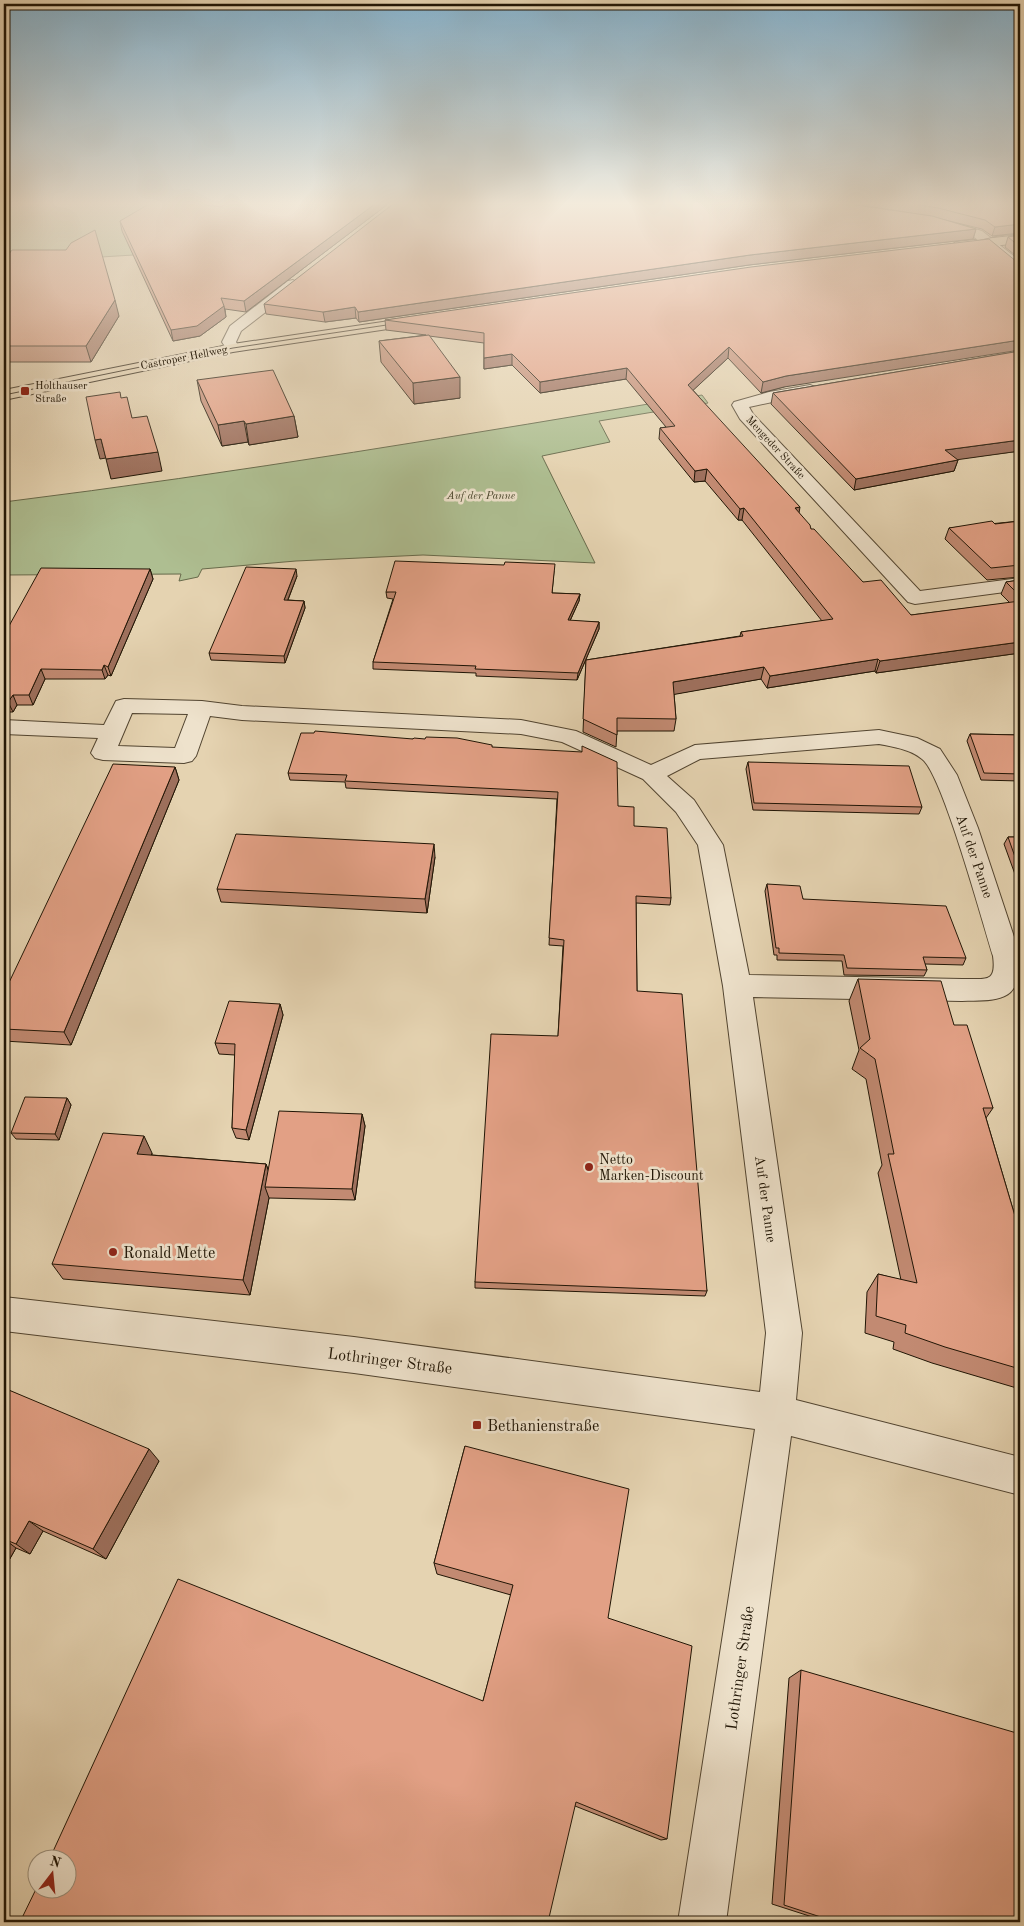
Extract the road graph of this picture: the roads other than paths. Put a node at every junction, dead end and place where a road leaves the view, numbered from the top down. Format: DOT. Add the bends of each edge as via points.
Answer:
graph roads {
  1 [pos="280,294"];
  2 [pos="435,318"];
  3 [pos="233,348"];
  4 [pos="823,388"];
  5 [pos="4,395"];
  6 [pos="1020,584"];
  7 [pos="202,708"];
  8 [pos="4,727"];
  9 [pos="112,732"];
  10 [pos="651,774"];
  11 [pos="737,986"];
  12 [pos="4,1314"];
  13 [pos="776,1413"];
  14 [pos="1020,1476"];
  15 [pos="702,1922"];
  1 -- 3 [label="street" via="235,330 229,342"];
  2 -- 3 [label="main road, Castroper Hellweg"];
  3 -- 5 [label="main road, Castroper Hellweg"];
  4 -- 6 [label="street, Mengeder Straße" via="740,405 746,416 915,598"];
  7 -- 9 [label="street, Auf der Panne" via="124,706"];
  7 -- 9 [label="street, Auf der Panne" via="184,756 103,754"];
  7 -- 10 [label="street, Auf der Panne" via="242,713 521,727 568,736"];
  8 -- 9 [label="street"];
  10 -- 11 [label="street, Auf der Panne" via="685,806 710,845"];
  10 -- 11 [label="street, Auf der Panne" via="695,752 879,737 909,743 932,754 945,775 966,828 1009,969 1004,982 993,989"];
  11 -- 13 [label="street, Auf der Panne" via="784,1333"];
  12 -- 13 [label="street, Lothringer Straße" via="354,1355"];
  13 -- 14 [label="street, Lothringer Straße"];
  13 -- 15 [label="street, Lothringer Straße"];
}
